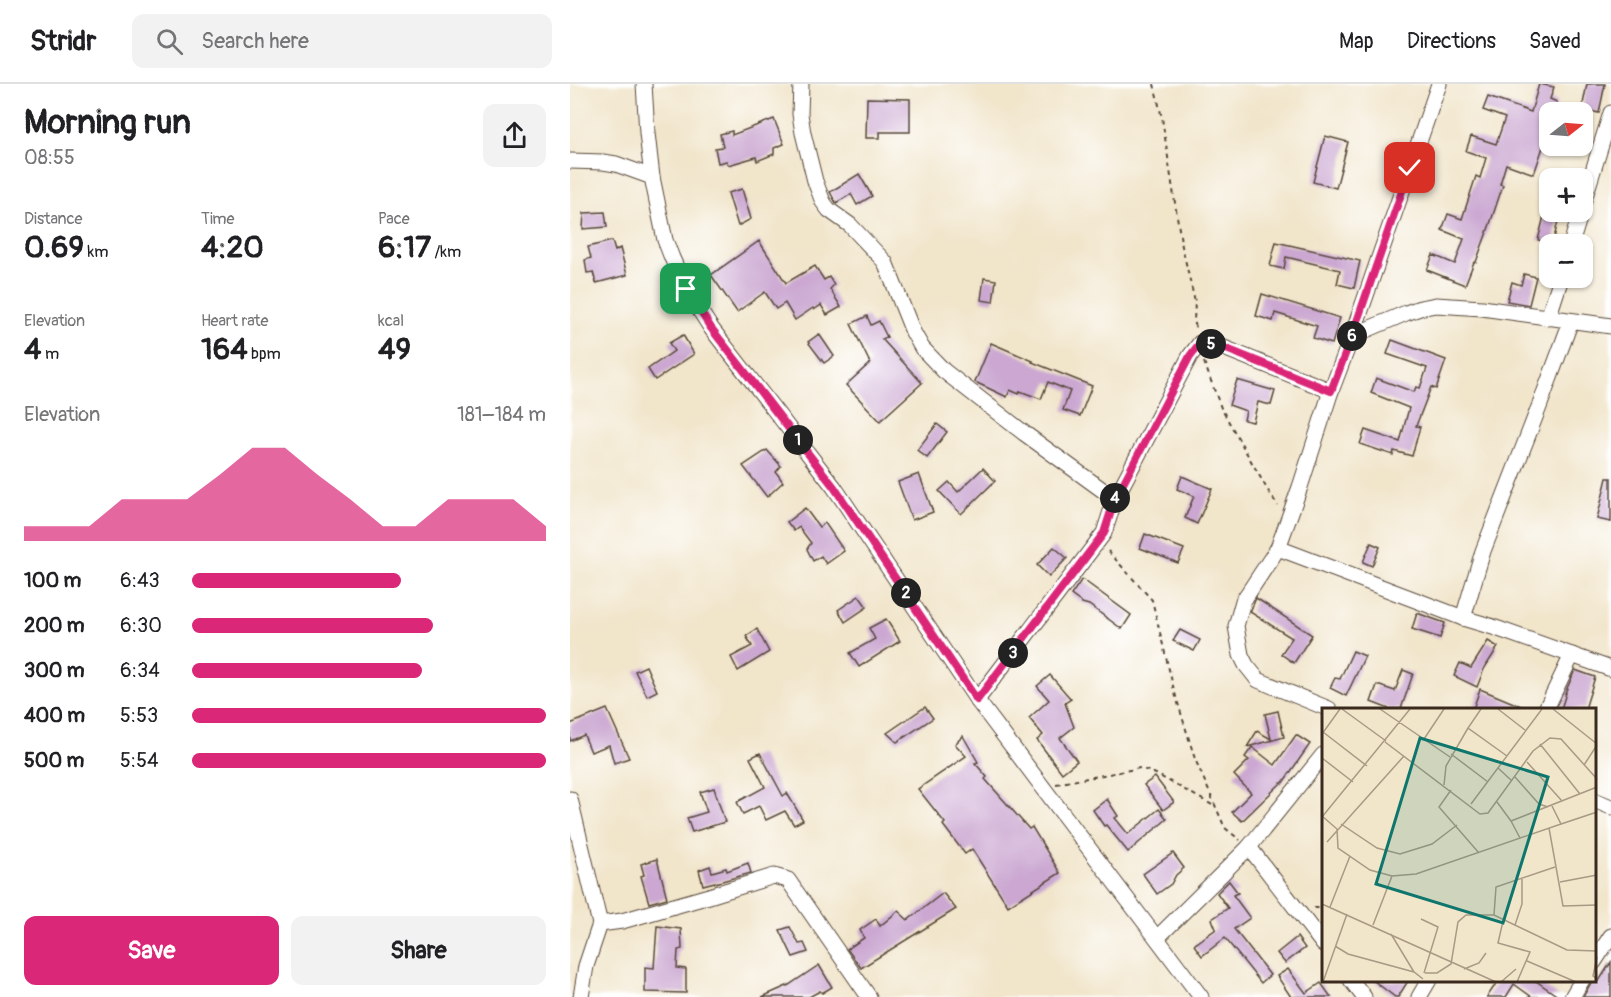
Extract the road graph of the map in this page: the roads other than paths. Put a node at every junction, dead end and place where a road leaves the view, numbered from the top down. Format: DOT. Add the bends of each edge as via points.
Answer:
graph roads {
  1 [pos="644,84"];
  2 [pos="801,84"];
  3 [pos="1439,84"];
  4 [pos="1611,113"];
  5 [pos="570,161"];
  6 [pos="1593,171"];
  7 [pos="652,177"];
  8 [pos="1558,288"];
  9 [pos="1548,318"];
  10 [pos="1571,321"];
  11 [pos="1611,326"];
  12 [pos="1352,336"];
  13 [pos="1331,391"];
  14 [pos="1115,499"];
  15 [pos="1278,548"];
  16 [pos="1463,618"];
  17 [pos="1572,656"];
  18 [pos="1611,669"];
  19 [pos="977,700"];
  20 [pos="1327,708"];
  21 [pos="1546,708"];
  22 [pos="1322,756"];
  23 [pos="570,799"];
  24 [pos="1596,801"];
  25 [pos="1611,807"];
  26 [pos="1249,847"];
  27 [pos="600,924"];
  28 [pos="1611,936"];
  29 [pos="1157,938"];
  30 [pos="1322,943"];
  31 [pos="1596,959"];
  32 [pos="1352,982"];
  33 [pos="1429,982"];
  34 [pos="1581,982"];
  35 [pos="577,995"];
  36 [pos="869,997"];
  37 [pos="1201,997"];
  38 [pos="1364,997"];
  39 [pos="1419,997"];
  40 [pos="1572,997"];
  1 -- 7 [label="street"];
  2 -- 14 [label="street" via="803,134 823,202 885,262 922,348 944,371"];
  3 -- 12 [label="street"];
  4 -- 6 [label="street"];
  5 -- 7 [label="street" via="616,164"];
  7 -- 19 [label="street" via="664,240 686,289 711,328 834,487"];
  8 -- 9 [label="street"];
  9 -- 10 [label="street"];
  9 -- 12 [label="street" via="1436,305 1413,310"];
  10 -- 11 [label="street"];
  10 -- 16 [label="street" via="1483,551"];
  12 -- 13 [label="street"];
  13 -- 14 [label="street" via="1214,344 1200,343"];
  13 -- 15 [label="street"];
  14 -- 19 [label="street" via="1104,533"];
  15 -- 16 [label="street"];
  15 -- 20 [label="street" via="1243,601 1236,626 1240,655 1258,680"];
  16 -- 17 [label="street"];
  17 -- 18 [label="street"];
  17 -- 21 [label="street"];
  19 -- 29 [label="street"];
  22 -- 26 [label="street"];
  23 -- 27 [label="street"];
  24 -- 25 [label="street"];
  26 -- 29 [label="street"];
  26 -- 30 [label="street"];
  27 -- 35 [label="street"];
  27 -- 36 [label="street" via="779,876 788,880"];
  28 -- 31 [label="street"];
  29 -- 37 [label="street"];
  32 -- 38 [label="street"];
  33 -- 39 [label="street"];
  34 -- 40 [label="street"];
}
